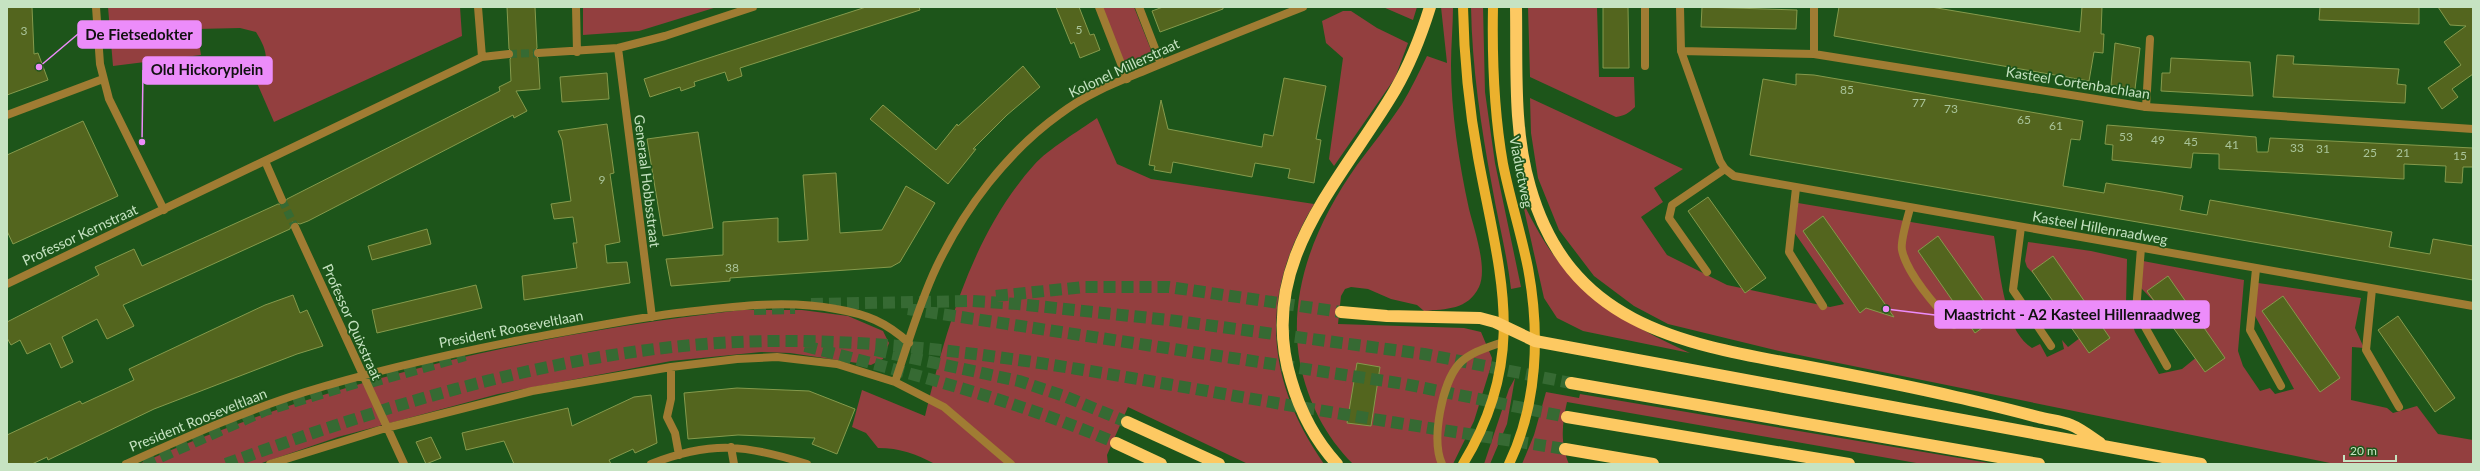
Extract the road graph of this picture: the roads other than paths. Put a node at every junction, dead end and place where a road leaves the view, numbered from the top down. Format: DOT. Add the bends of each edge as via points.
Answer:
graph roads {
  1 [pos="96,7"];
  2 [pos="478,7"];
  3 [pos="576,7"];
  4 [pos="753,7"];
  5 [pos="1099,7"];
  6 [pos="1139,7"];
  7 [pos="1303,7"];
  8 [pos="1430,7"];
  9 [pos="1463,7"];
  10 [pos="1493,7"];
  11 [pos="1516,7"];
  12 [pos="1644,7"];
  13 [pos="1680,7"];
  14 [pos="1814,7"];
  15 [pos="2150,39"];
  16 [pos="618,48"];
  17 [pos="1681,51"];
  18 [pos="577,52"];
  19 [pos="538,53"];
  20 [pos="510,54"];
  21 [pos="1814,54"];
  22 [pos="482,57"];
  23 [pos="1161,64"];
  24 [pos="1645,66"];
  25 [pos="1127,78"];
  26 [pos="103,79"];
  27 [pos="2146,108"];
  28 [pos="7,115"];
  29 [pos="2473,129"];
  30 [pos="265,161"];
  31 [pos="1725,169"];
  32 [pos="1796,188"];
  33 [pos="282,200"];
  34 [pos="1910,208"];
  35 [pos="164,210"];
  36 [pos="295,227"];
  37 [pos="2021,227"];
  38 [pos="2141,248"];
  39 [pos="2256,269"];
  40 [pos="1707,272"];
  41 [pos="7,284"];
  42 [pos="2372,289"];
  43 [pos="1823,306"];
  44 [pos="2473,306"];
  45 [pos="1341,312"];
  46 [pos="652,317"];
  47 [pos="1504,326"];
  48 [pos="1954,326"];
  49 [pos="1535,341"];
  50 [pos="1503,342"];
  51 [pos="908,343"];
  52 [pos="2051,346"];
  53 [pos="2167,366"];
  54 [pos="671,367"];
  55 [pos="362,376"];
  56 [pos="895,382"];
  57 [pos="1571,383"];
  58 [pos="2281,386"];
  59 [pos="2399,406"];
  60 [pos="1567,417"];
  61 [pos="1127,422"];
  62 [pos="386,428"];
  63 [pos="1116,443"];
  64 [pos="731,447"];
  65 [pos="2106,447"];
  66 [pos="1565,449"];
  67 [pos="679,455"];
  68 [pos="655,463"];
  69 [pos="126,464"];
  70 [pos="270,464"];
  71 [pos="404,464"];
  72 [pos="734,464"];
  73 [pos="807,464"];
  74 [pos="1012,464"];
  75 [pos="1162,464"];
  76 [pos="1219,464"];
  77 [pos="1337,464"];
  78 [pos="1442,464"];
  79 [pos="1463,464"];
  80 [pos="1509,464"];
  81 [pos="1653,464"];
  82 [pos="1849,464"];
  83 [pos="2039,464"];
  84 [pos="2201,464"];
  1 -- 26 [label="street"];
  2 -- 22 [label="street"];
  3 -- 18 [label="street"];
  4 -- 16 [label="street" via="665,36"];
  5 -- 25 [label="street"];
  6 -- 23 [label="street"];
  7 -- 23 [label="street, Kolonel Millerstraat"];
  8 -- 77 [label="highway" via="1414,52 1398,84 1312,216 1298,247 1288,282 1283,331 1288,372 1302,412"];
  9 -- 47 [label="main road" via="1474,133 1499,264"];
  10 -- 49 [label="main road, Viaductweg" via="1493,55 1499,135 1503,165 1531,286"];
  11 -- 65 [label="highway" via="1520,130 1530,186 1537,209 1557,249 1584,283 1608,304 1626,315 1685,341 1893,382 2014,411 2072,426"];
  12 -- 24 [label="street"];
  13 -- 17 [label="street"];
  14 -- 21 [label="street"];
  15 -- 27 [label="street"];
  16 -- 18 [label="street"];
  16 -- 46 [label="street, Generaal Hobbsstraat"];
  17 -- 21 [label="street, Kasteel Cortenbachlaan"];
  17 -- 31 [label="street"];
  18 -- 19 [label="street"];
  20 -- 22 [label="street, Professor Kernstraat"];
  21 -- 27 [label="street, Kasteel Cortenbachlaan"];
  22 -- 30 [label="street, Professor Kernstraat"];
  23 -- 25 [label="street, Kolonel Millerstraat"];
  25 -- 51 [label="street, Kolonel Millerstraat" via="1084,98 1060,113 1017,150 992,180 966,216 939,263"];
  26 -- 28 [label="street"];
  26 -- 35 [label="street" via="109,99"];
  27 -- 29 [label="street, Kasteel Cortenbachlaan"];
  30 -- 33 [label="street"];
  30 -- 35 [label="street, Professor Kernstraat"];
  31 -- 32 [label="street, Kasteel Hillenraadweg" via="1734,176"];
  31 -- 40 [label="street" via="1672,205 1669,218"];
  32 -- 34 [label="street, Kasteel Hillenraadweg"];
  32 -- 43 [label="street" via="1789,252"];
  34 -- 37 [label="street, Kasteel Hillenraadweg"];
  34 -- 48 [label="street" via="1902,249 1911,270 1939,310"];
  35 -- 41 [label="street, Professor Kernstraat"];
  36 -- 55 [label="street, Professor Quixstraat"];
  37 -- 38 [label="street, Kasteel Hillenraadweg"];
  37 -- 52 [label="street" via="2013,290"];
  38 -- 39 [label="street, Kasteel Hillenraadweg"];
  38 -- 53 [label="street" via="2136,311"];
  39 -- 42 [label="street, Kasteel Hillenraadweg"];
  39 -- 58 [label="street" via="2250,330"];
  42 -- 44 [label="street, Kasteel Hillenraadweg"];
  42 -- 59 [label="street" via="2366,350"];
  45 -- 47 [label="highway" via="1387,316 1480,318"];
  46 -- 51 [label="street, President Rooseveltlaan" via="734,306 834,308 882,322 892,327"];
  46 -- 55 [label="street, President Rooseveltlaan" via="499,344"];
  47 -- 49 [label="highway"];
  47 -- 50 [label="main road"];
  49 -- 65 [label="highway"];
  49 -- 80 [label="main road, Viaductweg" via="1523,430"];
  50 -- 78 [label="street" via="1472,355 1460,364 1452,376 1444,397 1437,439"];
  50 -- 79 [label="main road" via="1492,403"];
  51 -- 56 [label="street, Kolonel Millerstraat"];
  54 -- 56 [label="street" via="758,357 795,358 837,364"];
  54 -- 62 [label="street" via="532,390"];
  54 -- 67 [label="street" via="671,399 667,417 675,433"];
  55 -- 62 [label="street, Professor Quixstraat"];
  55 -- 69 [label="street, President Rooseveltlaan" via="303,392"];
  56 -- 74 [label="street" via="944,407"];
  57 -- 83 [label="highway"];
  60 -- 82 [label="highway"];
  61 -- 76 [label="highway"];
  62 -- 70 [label="street"];
  62 -- 71 [label="street, Professor Quixstraat"];
  63 -- 75 [label="highway"];
  64 -- 67 [label="street"];
  64 -- 72 [label="street"];
  64 -- 73 [label="street" via="761,450"];
  65 -- 84 [label="highway"];
  66 -- 81 [label="highway"];
  67 -- 68 [label="street"];
}
